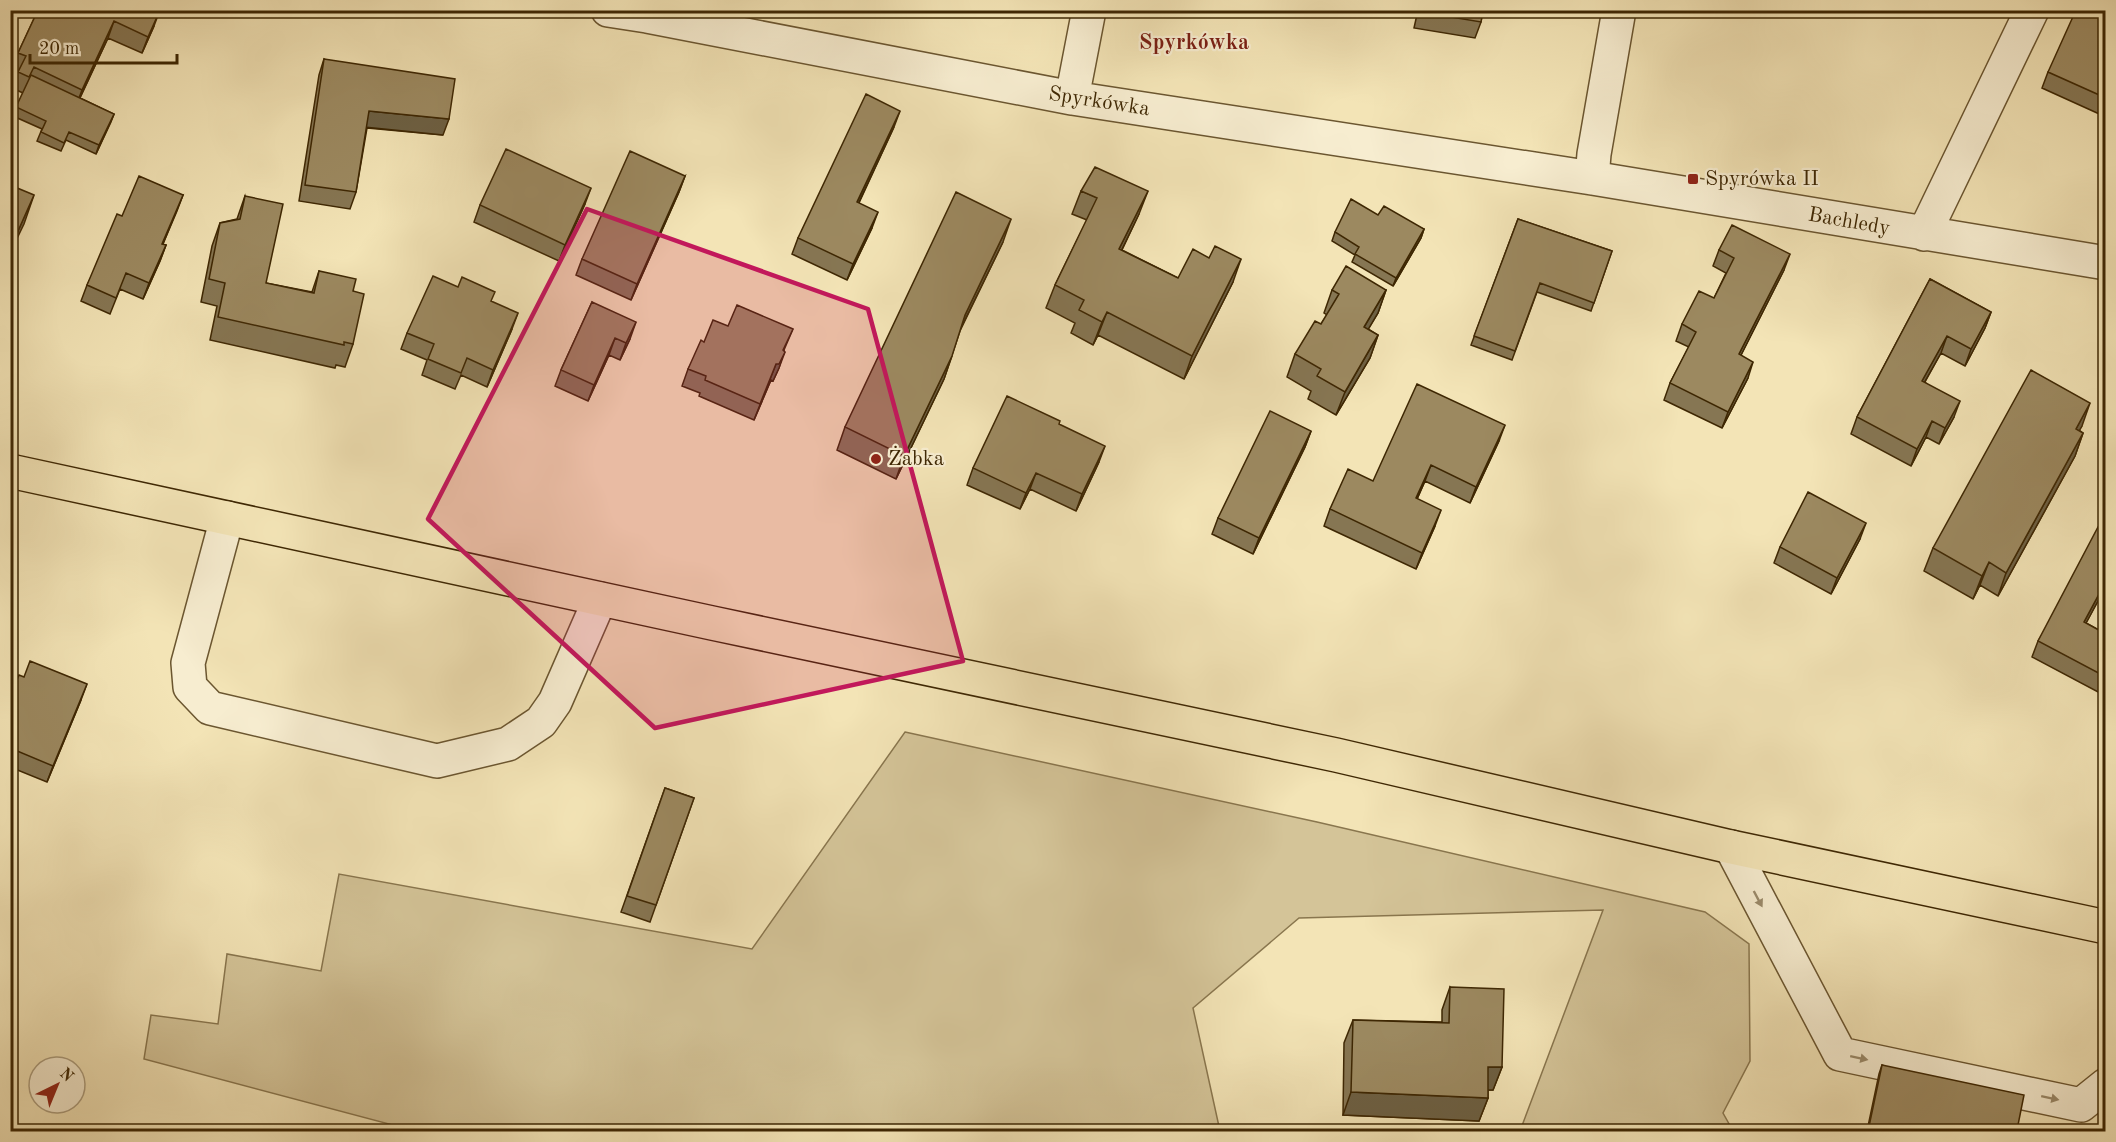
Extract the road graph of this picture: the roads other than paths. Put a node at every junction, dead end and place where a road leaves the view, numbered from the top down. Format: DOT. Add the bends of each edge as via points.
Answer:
graph roads {
  1 [pos="608,10"];
  2 [pos="1089,10"];
  3 [pos="1619,10"];
  4 [pos="2032,10"];
  5 [pos="1072,98"];
  6 [pos="1592,178"];
  7 [pos="1924,234"];
  8 [pos="2106,263"];
  9 [pos="10,471"];
  10 [pos="227,518"];
  11 [pos="600,599"];
  12 [pos="1731,847"];
  13 [pos="2106,927"];
  14 [pos="2106,1084"];
  1 -- 5 [label="street, Spyrkówka"];
  2 -- 5 [label="street"];
  3 -- 6 [label="street"];
  4 -- 7 [label="street"];
  5 -- 6 [label="street, Spyrkówka"];
  6 -- 7 [label="street, Bachledy"];
  7 -- 8 [label="street, Bachledy"];
  9 -- 10 [label="main road"];
  10 -- 11 [label="main road"];
  10 -- 11 [label="street" via="188,663 190,687 210,708 437,761 508,744 541,722 555,702"];
  11 -- 12 [label="main road" via="1336,755"];
  12 -- 13 [label="main road"];
  12 -- 14 [label="street, one-way" via="1840,1054 2081,1105"];
}
